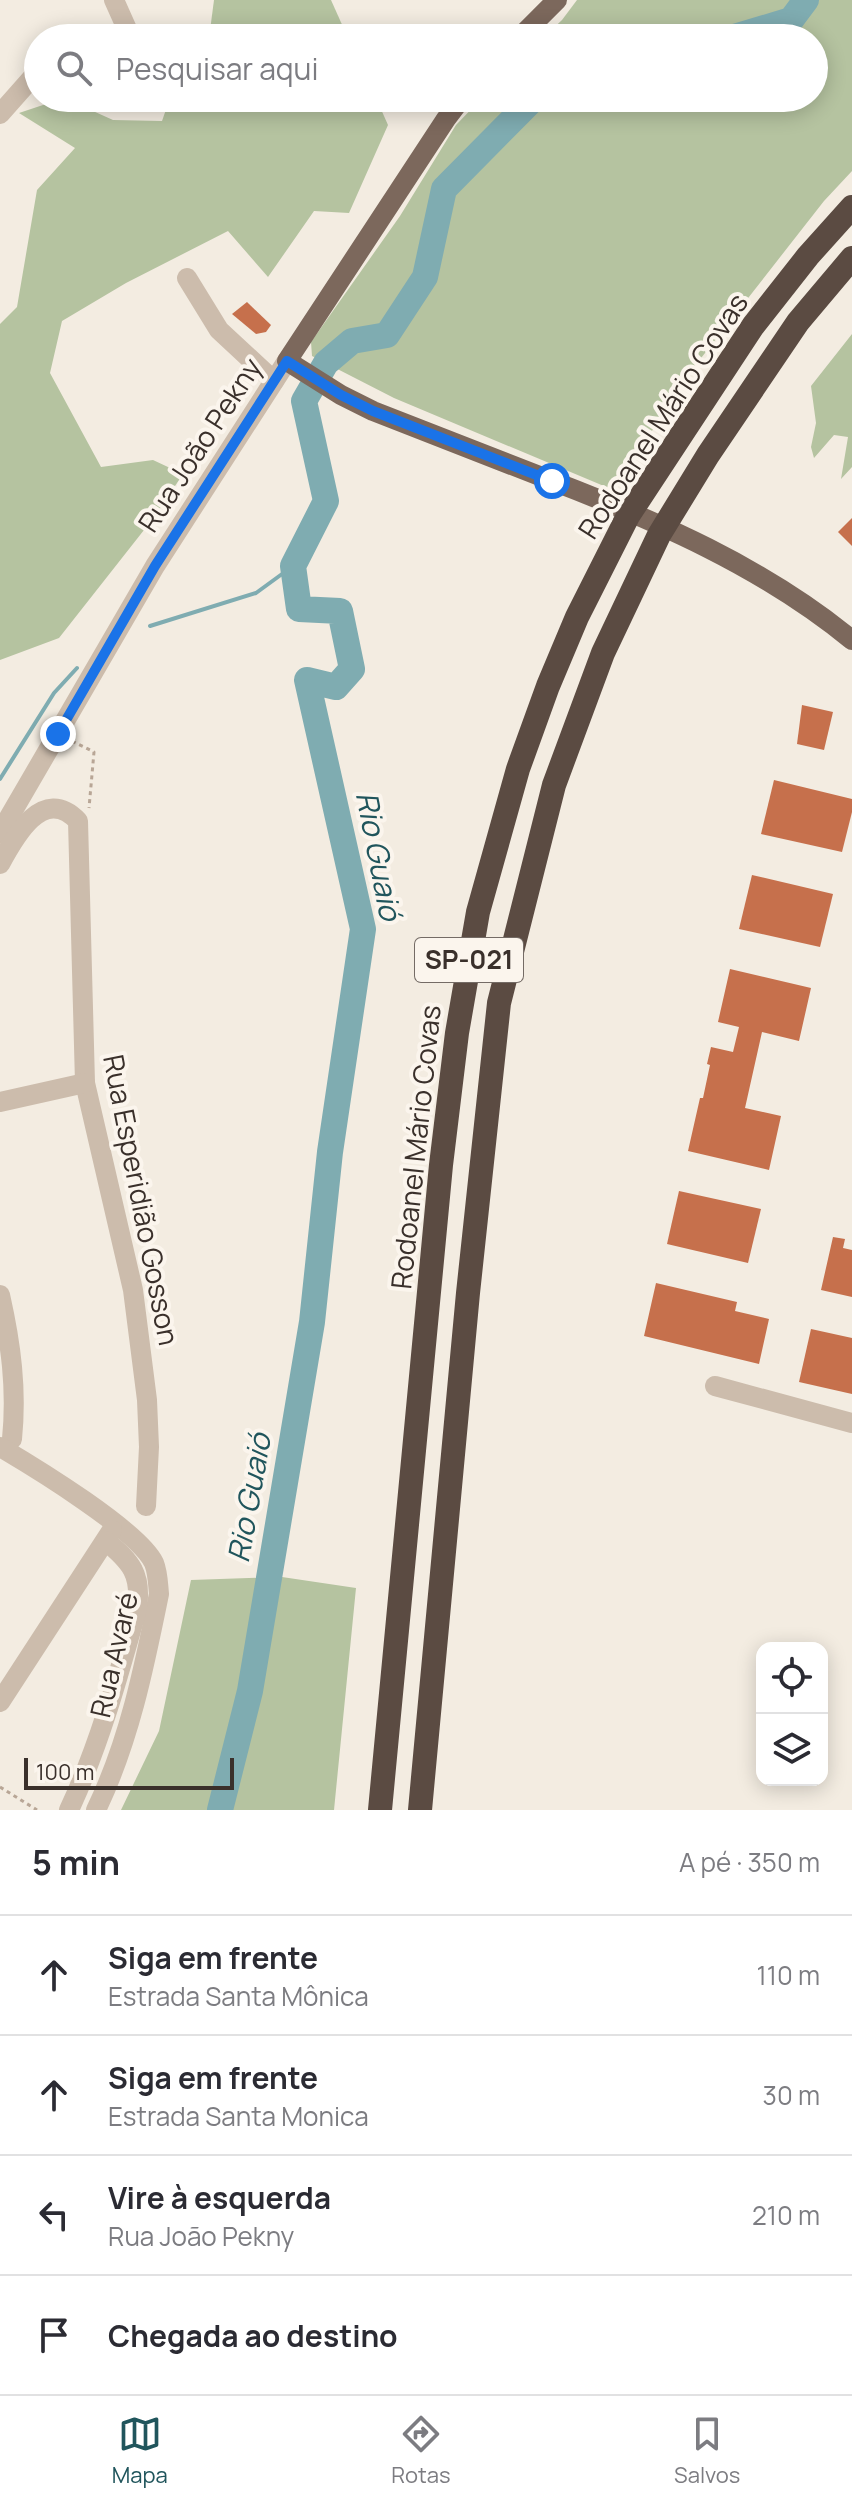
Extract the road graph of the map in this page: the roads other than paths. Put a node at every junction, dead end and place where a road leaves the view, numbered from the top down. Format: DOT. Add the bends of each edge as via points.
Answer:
graph roads {
  1 [pos="114,0"];
  2 [pos="557,0"];
  3 [pos="125,24"];
  4 [pos="533,24"];
  5 [pos="24,87"];
  6 [pos="451,112"];
  7 [pos="0,114"];
  8 [pos="852,207"];
  9 [pos="852,258"];
  10 [pos="187,278"];
  11 [pos="293,365"];
  12 [pos="274,381"];
  13 [pos="852,640"];
  14 [pos="0,833"];
  15 [pos="0,864"];
  16 [pos="85,1083"];
  17 [pos="0,1102"];
  18 [pos="0,1295"];
  19 [pos="715,1386"];
  20 [pos="852,1423"];
  21 [pos="5,1451"];
  22 [pos="146,1506"];
  23 [pos="111,1532"];
  24 [pos="0,1702"];
  25 [pos="69,1810"];
  26 [pos="96,1810"];
  27 [pos="380,1810"];
  28 [pos="420,1810"];
  1 -- 3 [label="street"];
  2 -- 4 [label="main road"];
  5 -- 7 [label="street"];
  6 -- 11 [label="main road, Rua João Pekny"];
  8 -- 27 [label="highway, Rodoanel Mário Covas / SP-021, bridge" via="753,326 628,516 577,617 518,769 478,912 457,1033"];
  9 -- 28 [label="highway, Rodoanel Mário Covas / SP-021, bridge" via="798,322 659,535 603,653 554,785 499,1003"];
  10 -- 12 [label="street" via="219,330"];
  11 -- 12 [label="street, Rua João Pekny"];
  11 -- 13 [label="main road" via="373,411 612,503 708,547 804,602"];
  12 -- 14 [label="street, Rua João Pekny" via="155,566"];
  15 -- 16 [label="street, Rua Esperidião Gosson" via="34,815 61,810 78,821"];
  16 -- 17 [label="street"];
  16 -- 22 [label="street, Rua Esperidião Gosson" via="133,1290 147,1400"];
  18 -- 21 [label="street" via="14,1377"];
  19 -- 20 [label="street"];
  21 -- 23 [label="street"];
  23 -- 24 [label="street"];
  23 -- 25 [label="street" via="134,1570 139,1595 101,1730"];
  23 -- 26 [label="street, Rua Avaré" via="141,1546 154,1564 159,1594 137,1696"];
}
